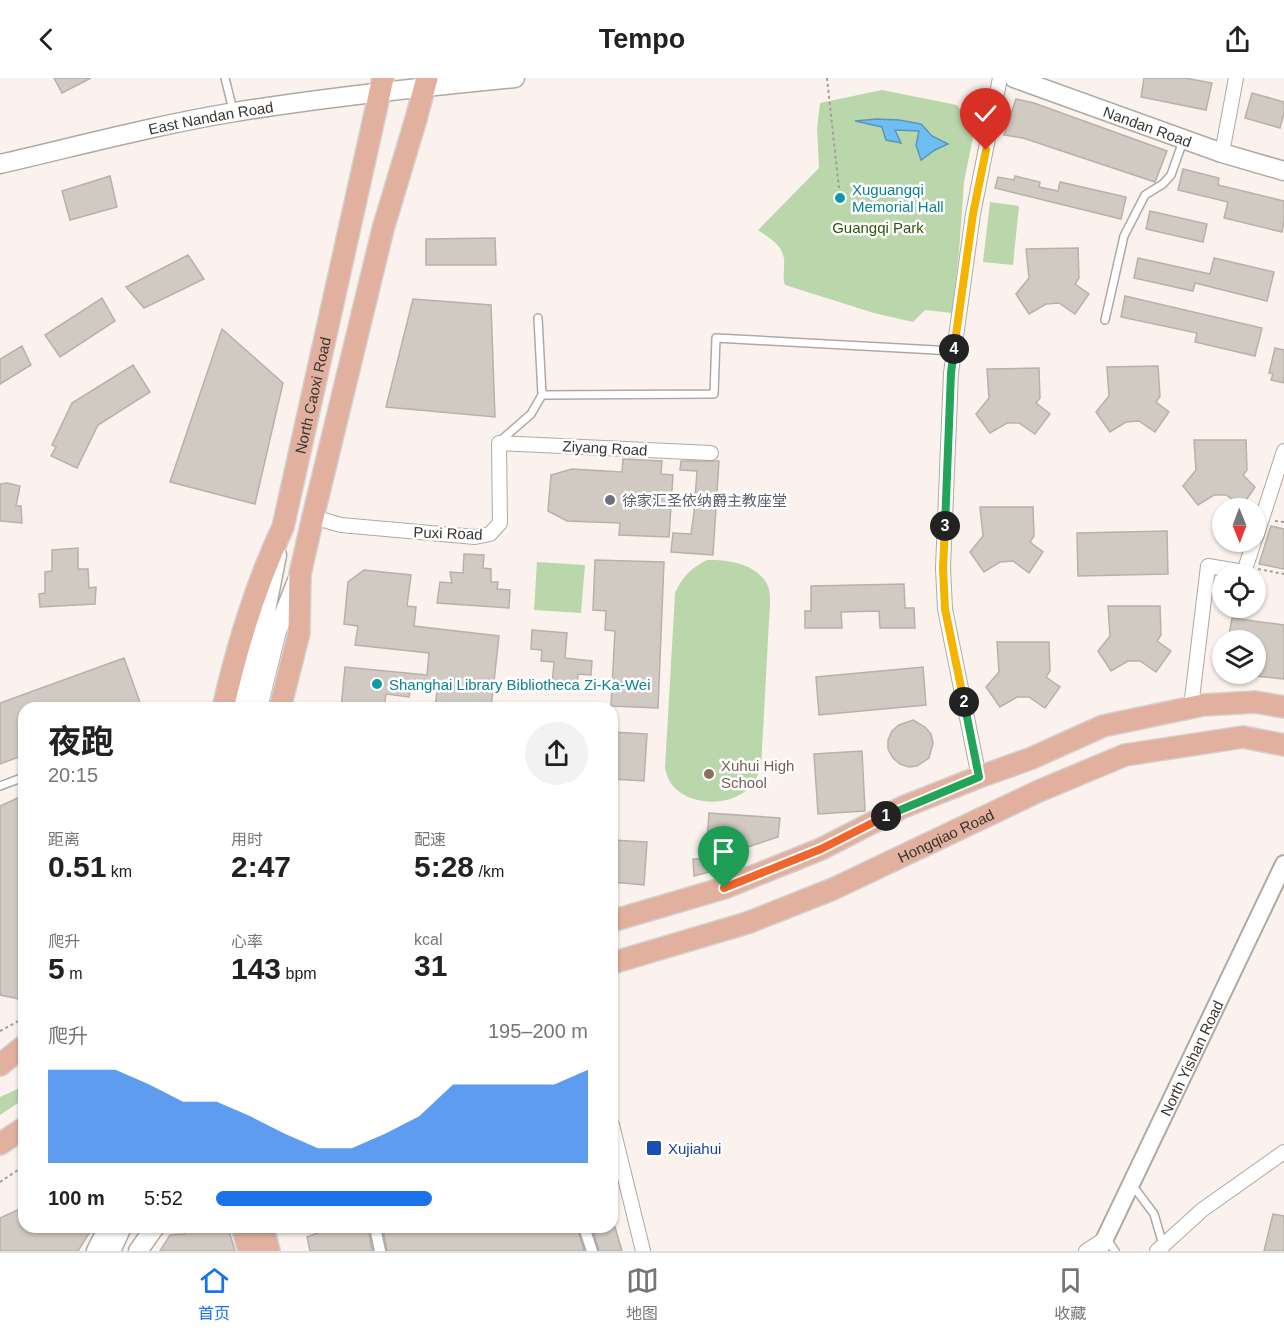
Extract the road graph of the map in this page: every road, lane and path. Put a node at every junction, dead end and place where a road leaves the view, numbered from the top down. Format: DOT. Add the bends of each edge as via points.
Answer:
graph roads {
  1 [pos="225,78"];
  2 [pos="515,78"];
  3 [pos="826,78"];
  4 [pos="1000,78"];
  5 [pos="1014,78"];
  6 [pos="1236,78"];
  7 [pos="426,82"];
  8 [pos="382,85"];
  9 [pos="233,112"];
  10 [pos="1183,140"];
  11 [pos="1222,153"];
  12 [pos="0,164"];
  13 [pos="1284,171"];
  14 [pos="839,188"];
  15 [pos="383,229"];
  16 [pos="385,258"];
  17 [pos="538,318"];
  18 [pos="1105,320"];
  19 [pos="954,351"];
  20 [pos="542,394"];
  21 [pos="499,443"];
  22 [pos="1284,452"];
  23 [pos="711,453"];
  24 [pos="336,465"];
  25 [pos="321,489"];
  26 [pos="1266,507"];
  27 [pos="313,517"];
  28 [pos="1271,520"];
  29 [pos="1284,522"];
  30 [pos="1251,552"];
  31 [pos="300,574"];
  32 [pos="228,702"];
  33 [pos="259,702"];
  34 [pos="281,702"];
  35 [pos="1284,706"];
  36 [pos="1191,707"];
  37 [pos="1284,745"];
  38 [pos="979,777"];
  39 [pos="18,779"];
  40 [pos="0,786"];
  41 [pos="1284,864"];
  42 [pos="618,919"];
  43 [pos="618,961"];
  44 [pos="18,1021"];
  45 [pos="0,1031"];
  46 [pos="18,1051"];
  47 [pos="18,1064"];
  48 [pos="0,1065"];
  49 [pos="0,1072"];
  50 [pos="18,1132"];
  51 [pos="0,1144"];
  52 [pos="618,1149"];
  53 [pos="1284,1152"];
  54 [pos="18,1170"];
  55 [pos="0,1182"];
  56 [pos="1131,1184"];
  57 [pos="105,1233"];
  58 [pos="119,1233"];
  59 [pos="151,1233"];
  60 [pos="264,1233"];
  61 [pos="376,1233"];
  62 [pos="586,1233"];
  63 [pos="1107,1247"];
  64 [pos="1160,1248"];
  65 [pos="96,1251"];
  66 [pos="111,1251"];
  67 [pos="138,1251"];
  68 [pos="269,1251"];
  69 [pos="380,1251"];
  70 [pos="592,1251"];
  71 [pos="643,1251"];
  72 [pos="1086,1251"];
  1 -- 9 [label="lane"];
  2 -- 7 [label="main road"];
  3 -- 14 [label="path"];
  4 -- 19 [label="street" via="973,214"];
  5 -- 10 [label="main road, Nandan Road"];
  6 -- 11 [label="street"];
  7 -- 8 [label="main road, East Nandan Road"];
  7 -- 15 [label="main road, North Caoxi Road"];
  8 -- 9 [label="main road, East Nandan Road"];
  8 -- 32 [label="main road, North Caoxi Road" via="283,527 247,619"];
  9 -- 12 [label="main road, East Nandan Road"];
  10 -- 11 [label="main road, Nandan Road"];
  10 -- 18 [label="lane" via="1171,175 1145,195 1124,236"];
  11 -- 13 [label="main road, Nandan Road"];
  15 -- 16 [label="lane, North Caoxi Road"];
  15 -- 25 [label="main road, North Caoxi Road"];
  17 -- 20 [label="lane"];
  19 -- 20 [label="lane" via="716,338 714,394"];
  19 -- 38 [label="street" via="943,568 945,609"];
  20 -- 21 [label="lane" via="531,414"];
  21 -- 23 [label="street, Ziyang Road"];
  21 -- 27 [label="street, Puxi Road" via="500,523 490,534 475,537 341,525"];
  22 -- 26 [label="street"];
  24 -- 25 [label="lane, North Caoxi Road"];
  25 -- 27 [label="main road, North Caoxi Road"];
  27 -- 31 [label="main road, North Caoxi Road"];
  28 -- 29 [label="path"];
  30 -- 36 [label="street" via="1244,572 1208,566"];
  31 -- 33 [label="main road" via="277,631"];
  31 -- 34 [label="main road, North Caoxi Road" via="298,633"];
  35 -- 36 [label="main road" via="1255,702"];
  36 -- 38 [label="main road" via="1103,726"];
  37 -- 43 [label="main road, Hongqiao Road" via="1243,737 1125,755 833,889 747,922"];
  38 -- 42 [label="main road" via="724,888"];
  39 -- 40 [label="lane"];
  41 -- 56 [label="street, North Yishan Road"];
  44 -- 45 [label="path"];
  46 -- 48 [label="main road"];
  47 -- 49 [label="main road"];
  50 -- 51 [label="main road"];
  52 -- 71 [label="street"];
  53 -- 64 [label="street" via="1202,1210"];
  54 -- 55 [label="path"];
  56 -- 63 [label="street, North Yishan Road"];
  56 -- 64 [label="lane" via="1154,1214"];
  57 -- 65 [label="main road"];
  58 -- 66 [label="main road"];
  59 -- 67 [label="main road"];
  60 -- 68 [label="main road"];
  61 -- 69 [label="street"];
  62 -- 70 [label="street"];
  63 -- 72 [label="street"];
}
